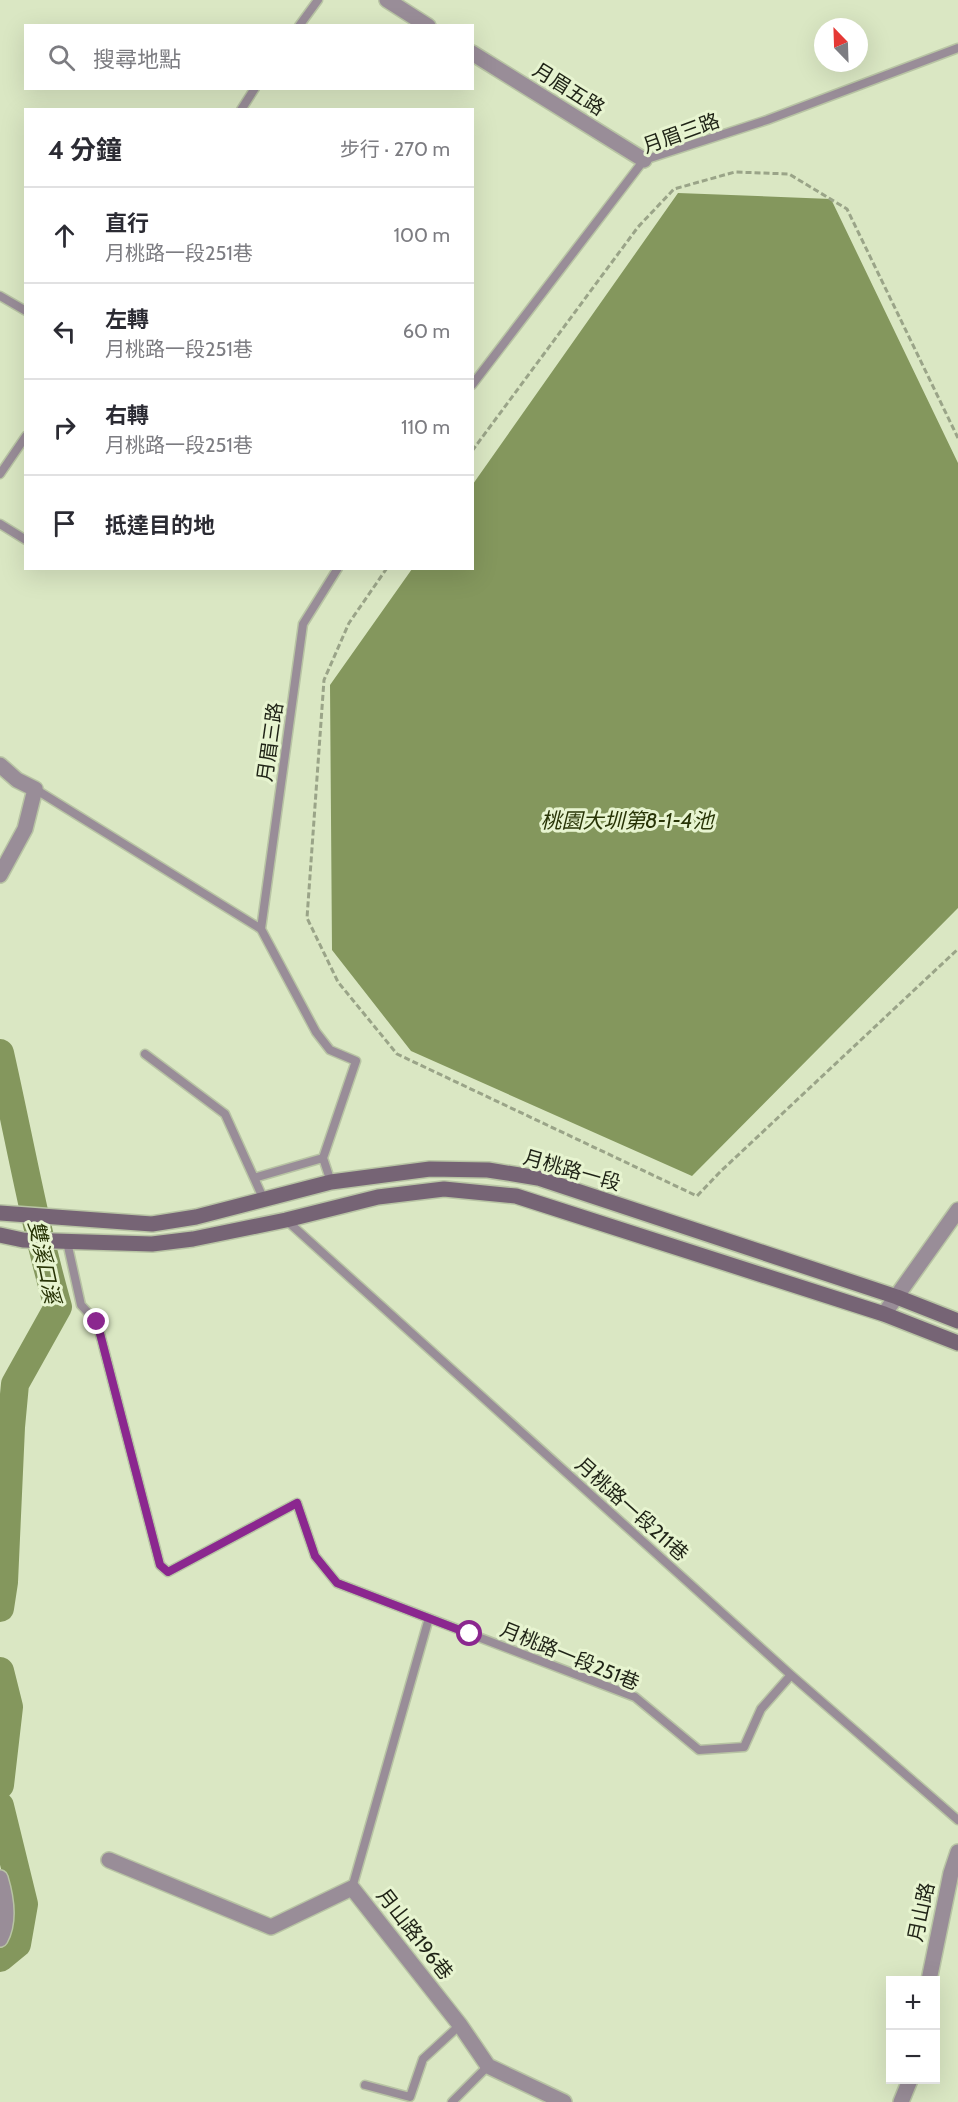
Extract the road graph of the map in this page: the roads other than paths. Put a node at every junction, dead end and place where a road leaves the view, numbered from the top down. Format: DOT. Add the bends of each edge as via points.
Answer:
graph roads {
  1 [pos="318,0"];
  2 [pos="387,0"];
  3 [pos="300,24"];
  4 [pos="425,24"];
  5 [pos="958,48"];
  6 [pos="474,54"];
  7 [pos="254,90"];
  8 [pos="242,108"];
  9 [pos="644,160"];
  10 [pos="0,296"];
  11 [pos="24,310"];
  12 [pos="474,382"];
  13 [pos="24,439"];
  14 [pos="0,474"];
  15 [pos="0,524"];
  16 [pos="24,539"];
  17 [pos="337,570"];
  18 [pos="0,765"];
  19 [pos="35,789"];
  20 [pos="0,875"];
  21 [pos="261,928"];
  22 [pos="145,1054"];
  23 [pos="323,1158"];
  24 [pos="254,1179"];
  25 [pos="331,1182"];
  26 [pos="264,1200"];
  27 [pos="958,1210"];
  28 [pos="0,1213"];
  29 [pos="286,1220"];
  30 [pos="0,1236"];
  31 [pos="62,1241"];
  32 [pos="897,1298"];
  33 [pos="884,1314"];
  34 [pos="958,1321"];
  35 [pos="958,1343"];
  36 [pos="429,1618"];
  37 [pos="791,1675"];
  38 [pos="958,1820"];
  39 [pos="958,1852"];
  40 [pos="109,1860"];
  41 [pos="0,1878"];
  42 [pos="352,1888"];
  43 [pos="0,1939"];
  44 [pos="930,1976"];
  45 [pos="460,2025"];
  46 [pos="488,2066"];
  47 [pos="908,2084"];
  48 [pos="365,2085"];
  49 [pos="452,2102"];
  50 [pos="564,2102"];
  51 [pos="901,2102"];
  1 -- 3 [label="lane"];
  2 -- 4 [label="street"];
  5 -- 9 [label="lane, 月眉三路" via="767,120"];
  6 -- 9 [label="street, 月眉五路"];
  7 -- 8 [label="lane"];
  9 -- 12 [label="lane, 月眉三路"];
  10 -- 11 [label="lane"];
  13 -- 14 [label="lane"];
  15 -- 16 [label="lane"];
  17 -- 21 [label="lane, 月眉三路" via="303,624"];
  18 -- 19 [label="street"];
  19 -- 20 [label="street" via="25,829"];
  19 -- 21 [label="lane"];
  21 -- 23 [label="lane" via="316,1032 330,1050 356,1061"];
  22 -- 24 [label="lane" via="225,1114"];
  23 -- 24 [label="lane"];
  23 -- 25 [label="lane"];
  24 -- 26 [label="lane"];
  25 -- 26 [label="street, 月桃路一段"];
  25 -- 32 [label="street, 月桃路一段" via="430,1169 488,1170 538,1178"];
  26 -- 28 [label="street, 月桃路一段" via="152,1224"];
  26 -- 29 [label="street"];
  27 -- 32 [label="street"];
  29 -- 31 [label="street, 月桃路一段" via="152,1244"];
  29 -- 33 [label="street, 月桃路一段" via="378,1197 444,1189 516,1196"];
  29 -- 37 [label="lane, 月桃路一段211巷"];
  30 -- 31 [label="street, 月桃路一段"];
  31 -- 36 [label="lane, 月桃路一段251巷" via="81,1305 97,1322 160,1565 168,1572 297,1503 315,1556 337,1583"];
  32 -- 33 [label="street"];
  32 -- 34 [label="street, 月桃路一段"];
  33 -- 35 [label="street, 月桃路一段"];
  36 -- 37 [label="lane, 月桃路一段251巷" via="635,1697 699,1750 744,1747 761,1709"];
  36 -- 42 [label="lane"];
  37 -- 38 [label="lane, 月桃路一段211巷"];
  39 -- 44 [label="street, 月山路"];
  40 -- 42 [label="street, 月山路196巷" via="271,1927"];
  41 -- 43 [label="street" via="6,1917"];
  42 -- 45 [label="street, 月山路196巷"];
  45 -- 46 [label="street, 月山路196巷"];
  45 -- 48 [label="lane" via="423,2059 410,2097"];
  46 -- 49 [label="lane"];
  46 -- 50 [label="street"];
  47 -- 51 [label="street"];
}
